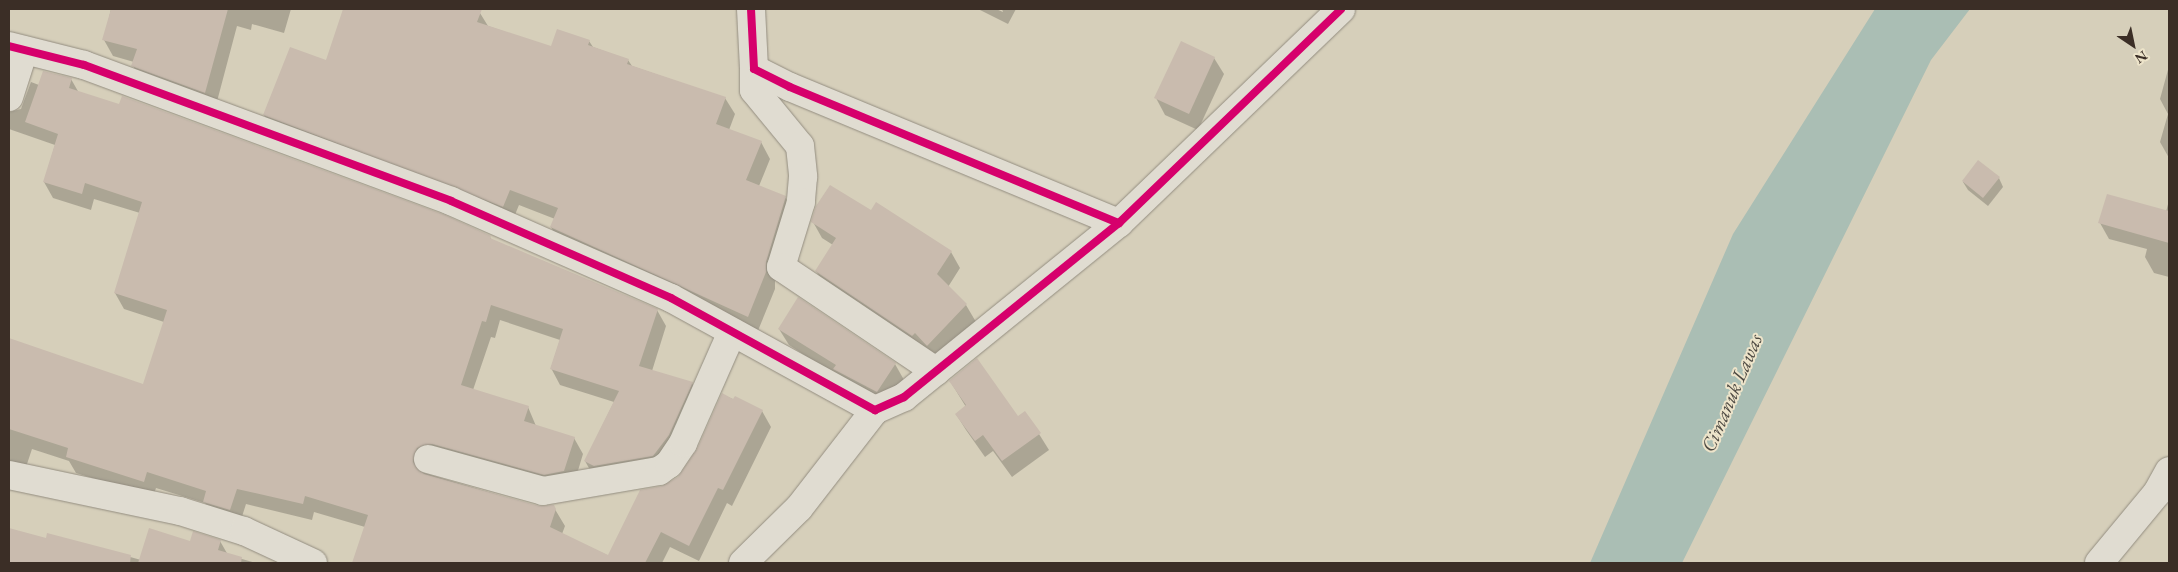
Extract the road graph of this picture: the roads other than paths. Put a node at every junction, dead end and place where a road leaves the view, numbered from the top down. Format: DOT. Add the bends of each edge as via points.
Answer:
graph roads {
  1 [pos="751,9"];
  2 [pos="1341,9"];
  3 [pos="16,48"];
  4 [pos="754,68"];
  5 [pos="9,96"];
  6 [pos="1119,223"];
  7 [pos="732,332"];
  8 [pos="936,371"];
  9 [pos="875,410"];
  10 [pos="428,459"];
  11 [pos="2169,471"];
  12 [pos="9,475"];
  13 [pos="280,556"];
  14 [pos="312,563"];
  15 [pos="743,563"];
  16 [pos="2099,563"];
  1 -- 4 [label="street"];
  2 -- 6 [label="street"];
  3 -- 5 [label="street"];
  3 -- 7 [label="street" via="84,65 451,201 671,298"];
  4 -- 6 [label="street" via="790,87"];
  4 -- 8 [label="street" via="754,90 800,146 804,177 781,267"];
  6 -- 8 [label="street"];
  7 -- 9 [label="street"];
  7 -- 10 [label="street" via="683,443 659,471 543,491"];
  8 -- 9 [label="street" via="904,397"];
  9 -- 15 [label="street" via="799,508"];
  11 -- 16 [label="street" via="2156,493"];
  12 -- 13 [label="street" via="180,510 244,531"];
  13 -- 14 [label="street"];
}
